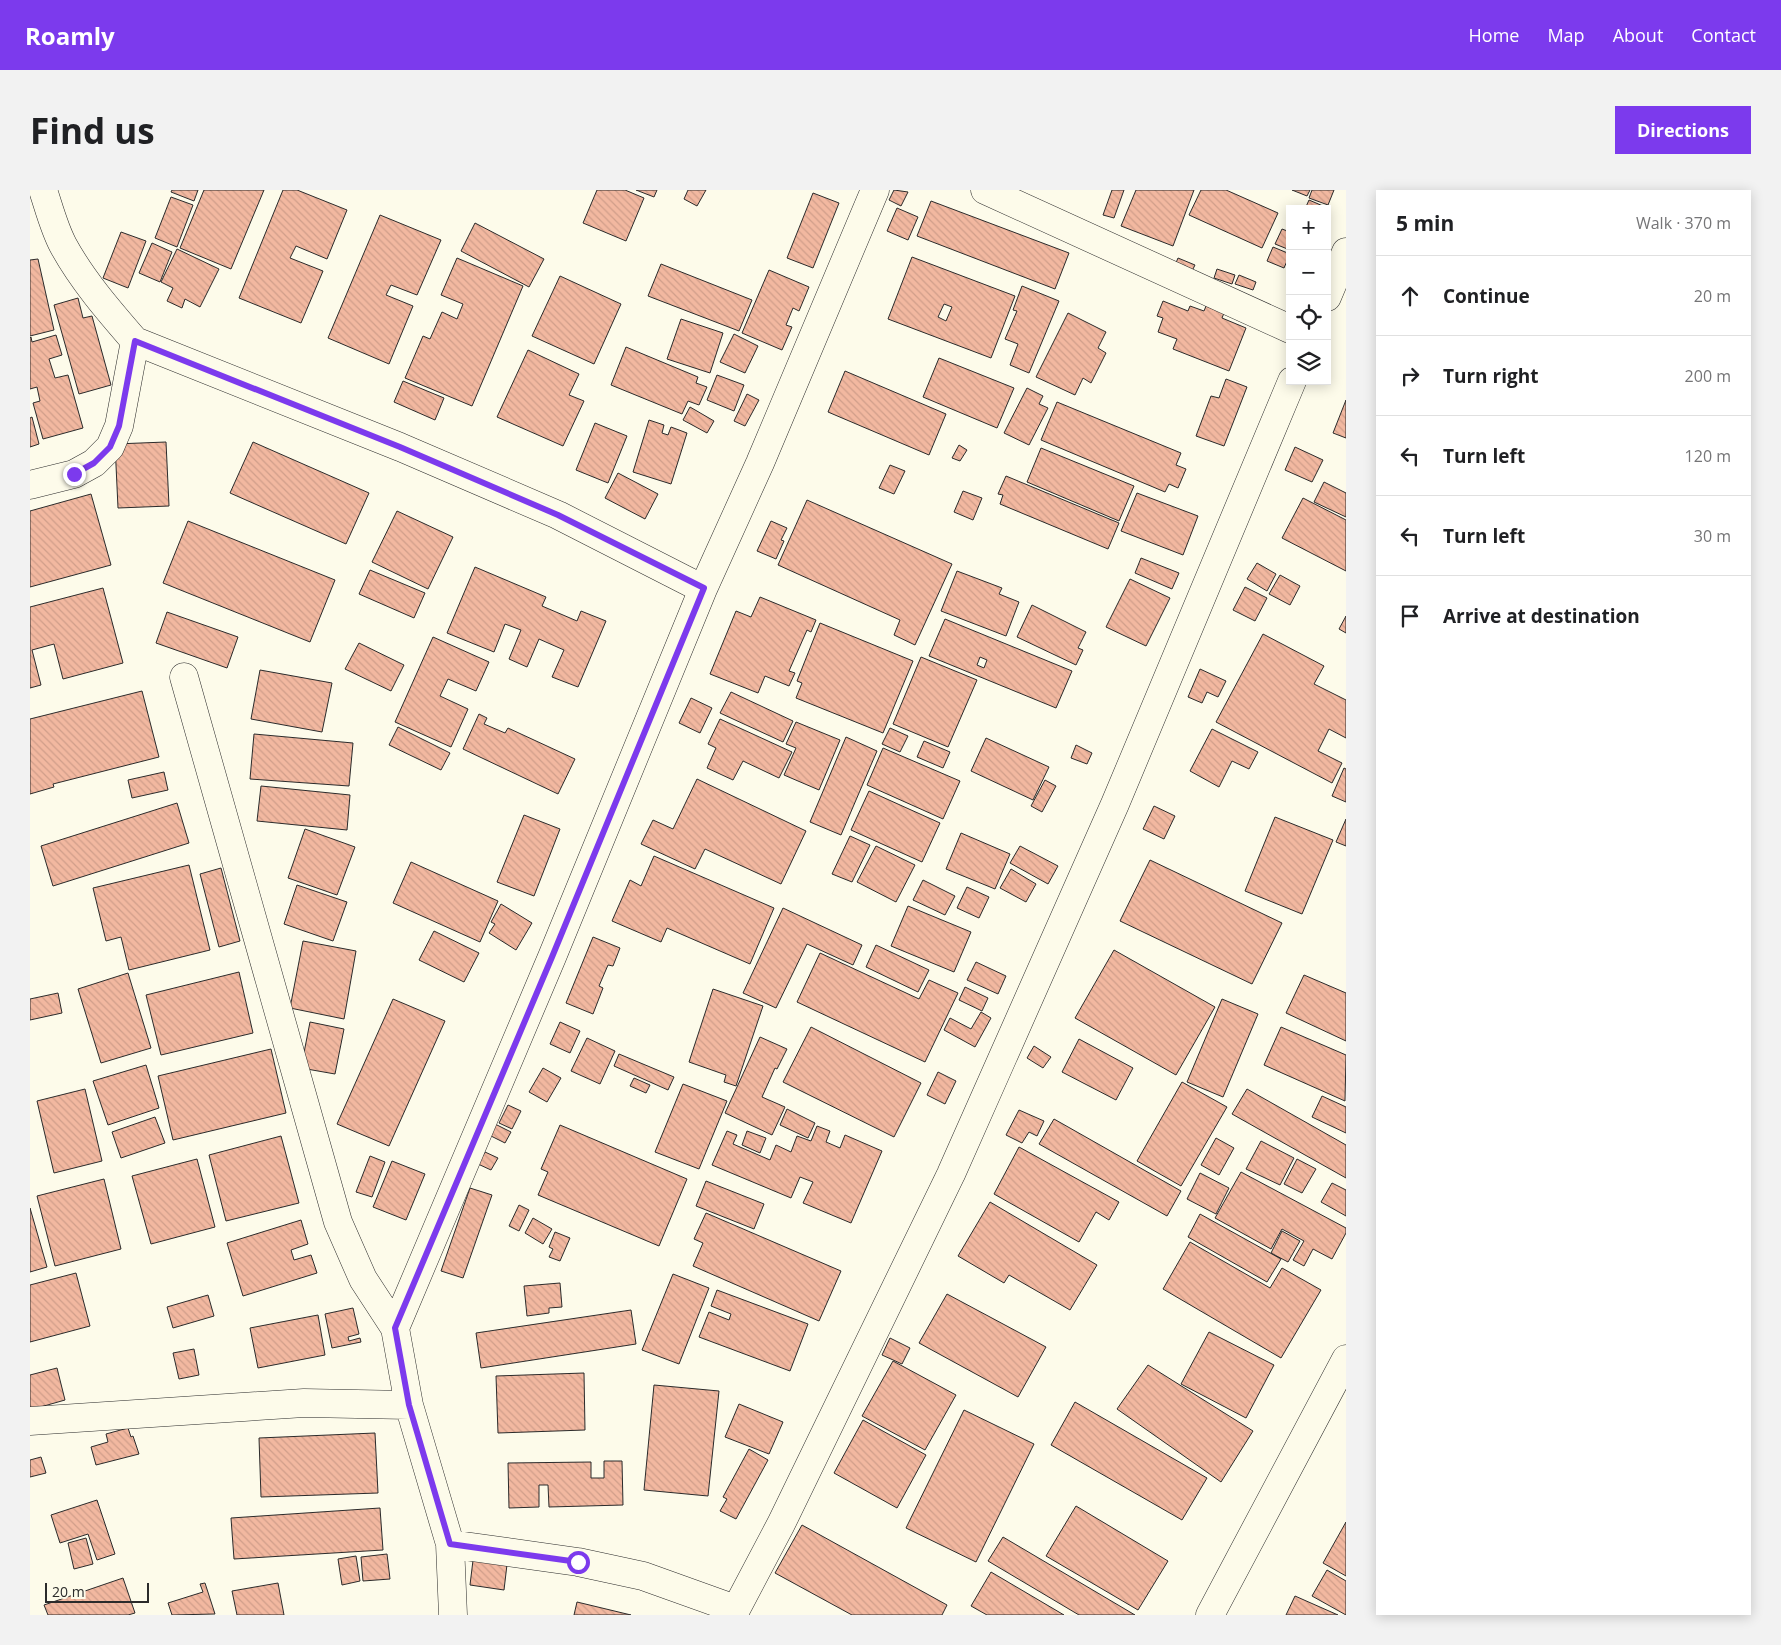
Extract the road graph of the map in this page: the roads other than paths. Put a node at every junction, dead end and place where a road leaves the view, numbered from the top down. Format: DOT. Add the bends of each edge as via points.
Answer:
graph roads {
  1 [pos="43,190"];
  2 [pos="875,190"];
  3 [pos="985,190"];
  4 [pos="1346,252"];
  5 [pos="1327,295"];
  6 [pos="1286,327"];
  7 [pos="135,341"];
  8 [pos="1290,385"];
  9 [pos="30,485"];
  10 [pos="704,588"];
  11 [pos="184,677"];
  12 [pos="395,1328"];
  13 [pos="1346,1360"];
  14 [pos="409,1405"];
  15 [pos="30,1421"];
  16 [pos="450,1544"];
  17 [pos="734,1612"];
  18 [pos="453,1615"];
  19 [pos="1210,1615"];
  1 -- 7 [label="street" via="62,243 80,272"];
  2 -- 10 [label="street"];
  3 -- 6 [label="street"];
  4 -- 5 [label="street"];
  7 -- 9 [label="street" via="119,426 110,447 94,463 74,474"];
  7 -- 10 [label="street" via="400,447 558,515"];
  8 -- 17 [label="street" via="1115,804 951,1174 781,1524"];
  10 -- 12 [label="street"];
  11 -- 12 [label="street" via="338,1222 363,1279"];
  12 -- 14 [label="street"];
  13 -- 19 [label="street"];
  14 -- 15 [label="street" via="304,1403"];
  14 -- 16 [label="street"];
  16 -- 17 [label="street" via="578,1562 643,1576"];
  16 -- 18 [label="street"];
}
